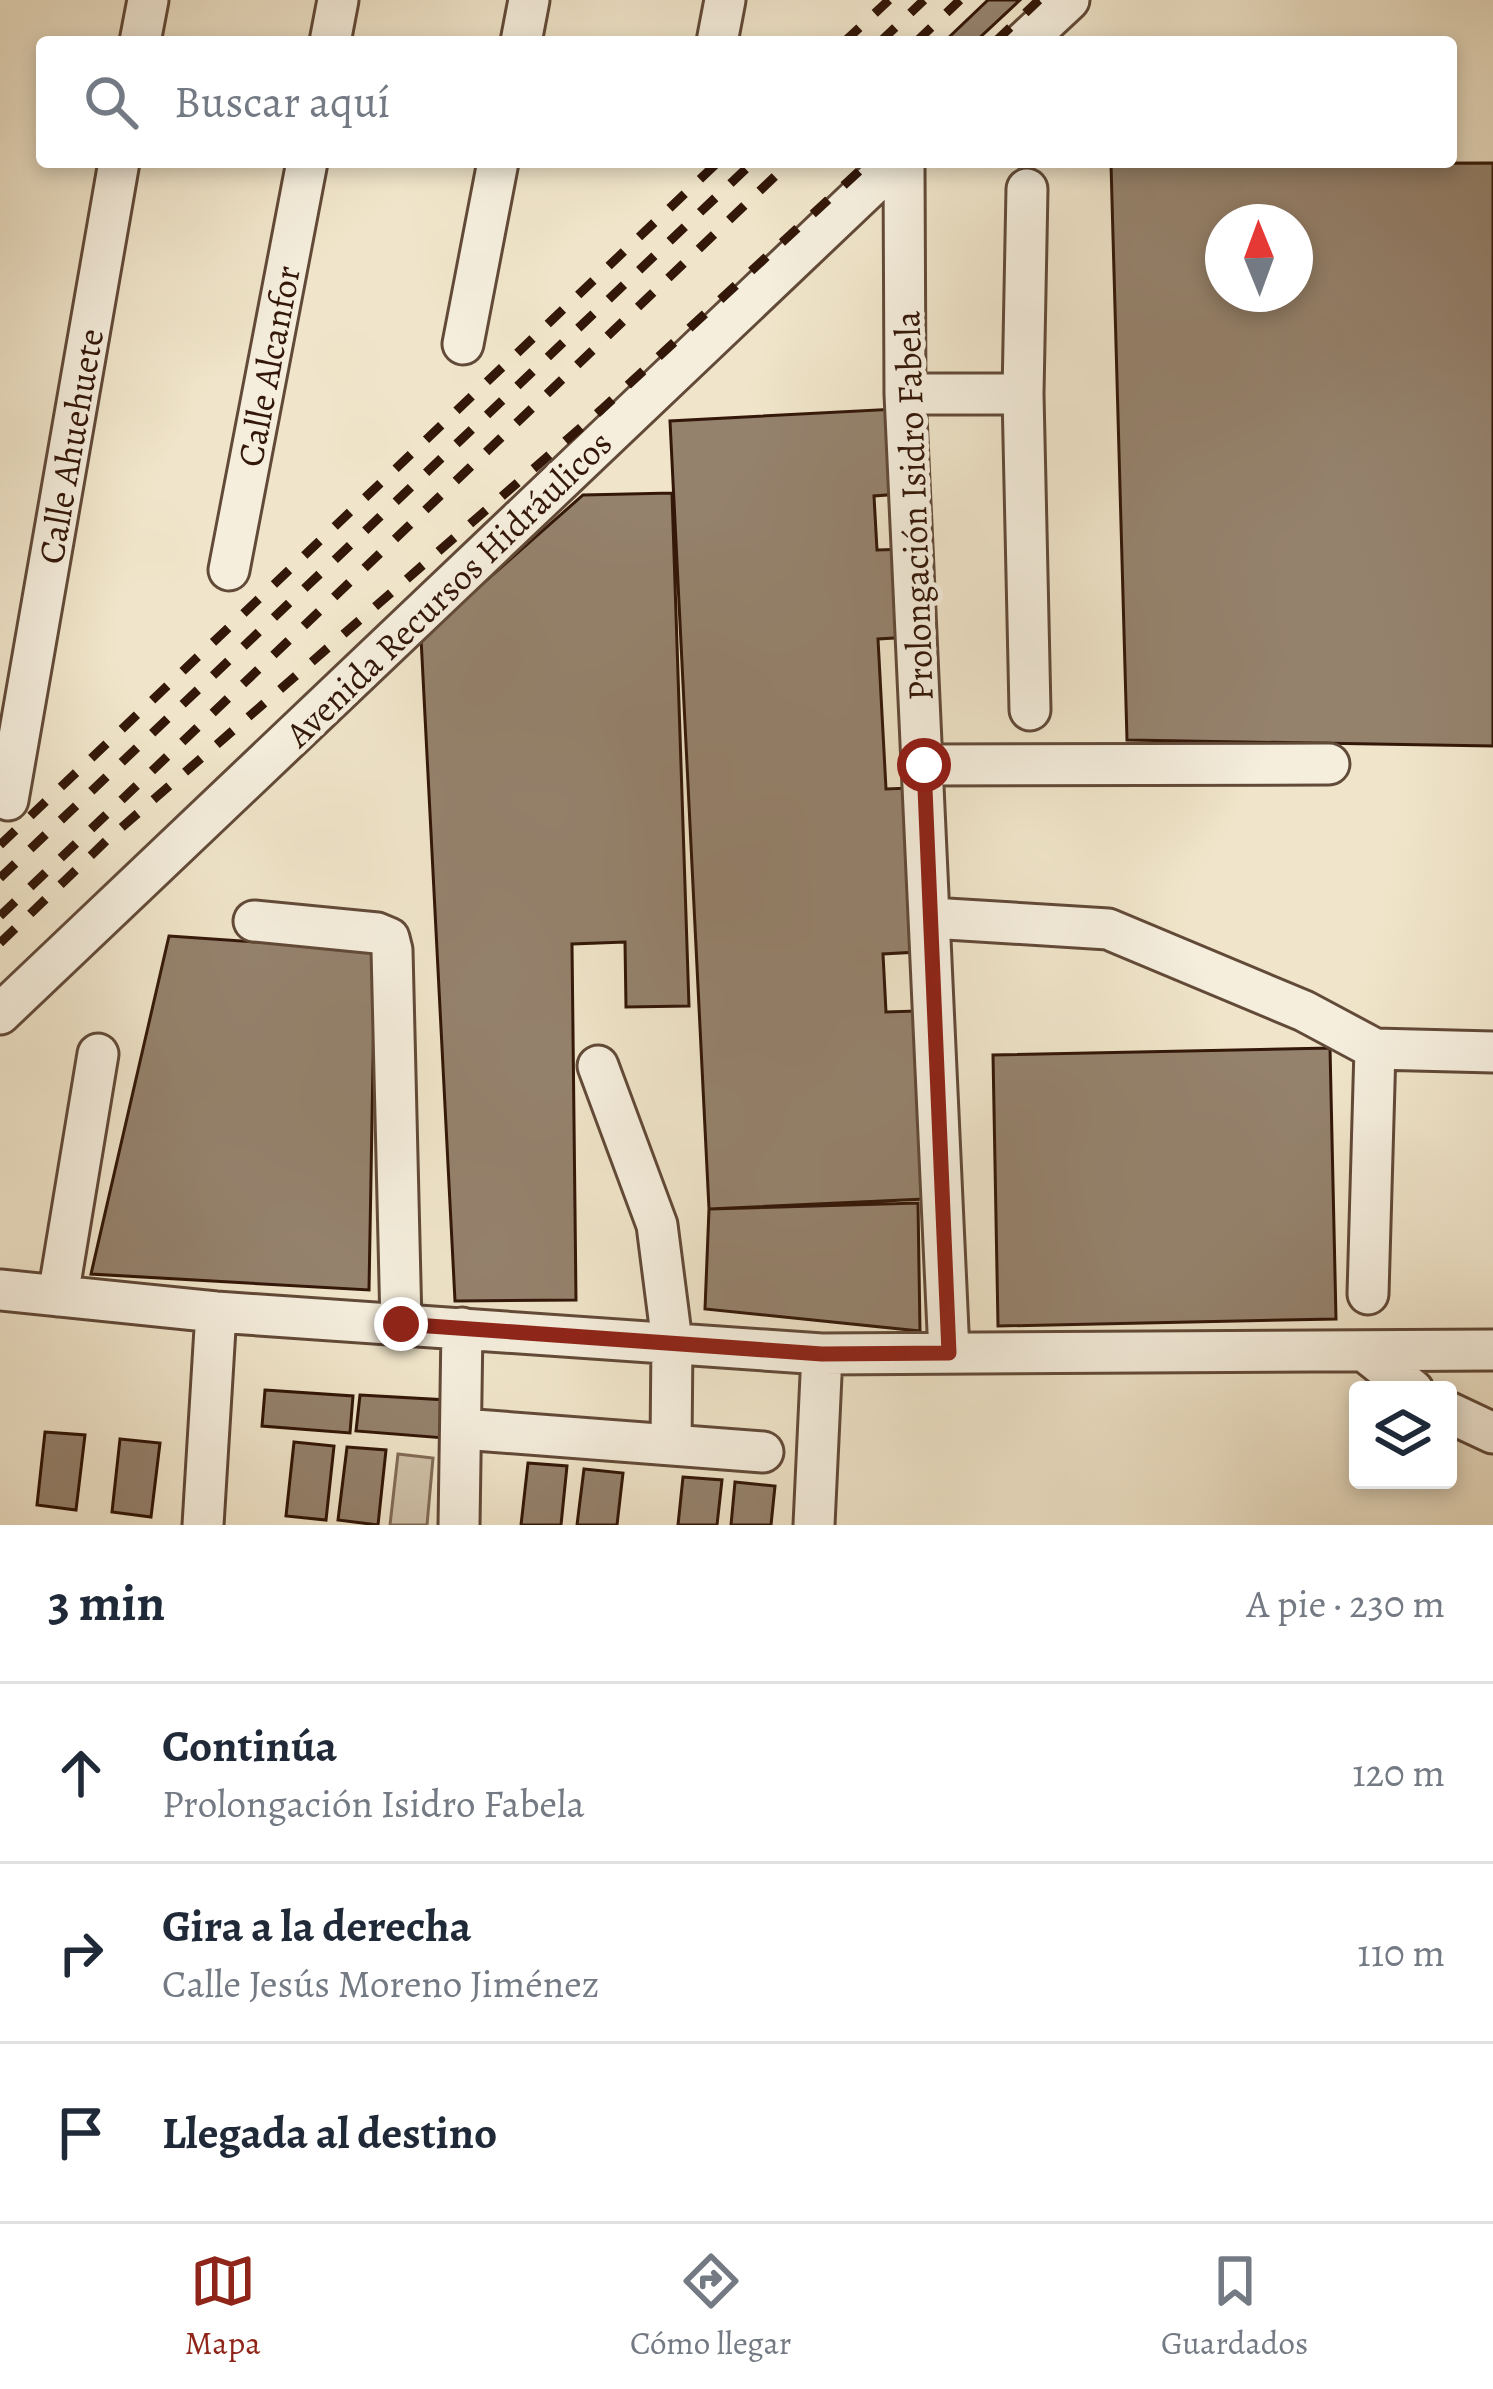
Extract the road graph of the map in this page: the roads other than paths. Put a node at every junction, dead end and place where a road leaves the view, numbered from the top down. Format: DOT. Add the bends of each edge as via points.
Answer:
graph roads {
  1 [pos="148,0"];
  2 [pos="338,0"];
  3 [pos="529,0"];
  4 [pos="725,0"];
  5 [pos="1069,0"];
  6 [pos="141,36"];
  7 [pos="331,36"];
  8 [pos="522,36"];
  9 [pos="718,36"];
  10 [pos="1030,36"];
  11 [pos="118,168"];
  12 [pos="306,168"];
  13 [pos="497,168"];
  14 [pos="894,168"];
  15 [pos="900,168"];
  16 [pos="1027,189"];
  17 [pos="463,344"];
  18 [pos="905,394"];
  19 [pos="1023,394"];
  20 [pos="229,570"];
  21 [pos="1030,710"];
  22 [pos="1329,764"];
  23 [pos="924,765"];
  24 [pos="8,800"];
  25 [pos="932,918"];
  26 [pos="254,921"];
  27 [pos="0,1015"];
  28 [pos="1375,1049"];
  29 [pos="1493,1052"];
  30 [pos="98,1054"];
  31 [pos="598,1066"];
  32 [pos="0,1290"];
  33 [pos="1368,1294"];
  34 [pos="58,1296"];
  35 [pos="216,1312"];
  36 [pos="401,1324"];
  37 [pos="462,1328"];
  38 [pos="672,1342"];
  39 [pos="1493,1350"];
  40 [pos="1364,1351"];
  41 [pos="949,1353"];
  42 [pos="822,1354"];
  43 [pos="1402,1381"];
  44 [pos="1457,1416"];
  45 [pos="462,1429"];
  46 [pos="1493,1433"];
  47 [pos="670,1445"];
  48 [pos="763,1452"];
  49 [pos="203,1525"];
  50 [pos="459,1525"];
  51 [pos="814,1525"];
  1 -- 6 [label="street"];
  2 -- 7 [label="street"];
  3 -- 8 [label="street"];
  4 -- 9 [label="street"];
  5 -- 10 [label="street"];
  11 -- 24 [label="street, Calle Ahuehuete"];
  12 -- 20 [label="street, Calle Alcanfor"];
  13 -- 17 [label="street"];
  14 -- 27 [label="street, Avenida Recursos Hidráulicos"];
  15 -- 18 [label="street, Prolongación Isidro Fabela"];
  16 -- 19 [label="street"];
  18 -- 19 [label="street"];
  18 -- 23 [label="street, Prolongación Isidro Fabela"];
  19 -- 21 [label="street"];
  22 -- 23 [label="street"];
  23 -- 25 [label="street, Prolongación Isidro Fabela"];
  25 -- 28 [label="street" via="1108,929"];
  25 -- 41 [label="street, Prolongación Isidro Fabela"];
  26 -- 36 [label="street" via="388,938"];
  28 -- 29 [label="street"];
  28 -- 33 [label="street"];
  30 -- 34 [label="street"];
  31 -- 38 [label="street" via="657,1225"];
  32 -- 34 [label="street"];
  34 -- 35 [label="street"];
  35 -- 36 [label="street"];
  35 -- 49 [label="street"];
  36 -- 37 [label="street"];
  37 -- 38 [label="street"];
  37 -- 45 [label="street"];
  38 -- 42 [label="street"];
  38 -- 47 [label="street"];
  39 -- 40 [label="street"];
  40 -- 41 [label="street"];
  40 -- 43 [label="street"];
  41 -- 42 [label="street"];
  42 -- 51 [label="street"];
  44 -- 46 [label="street"];
  45 -- 47 [label="street"];
  45 -- 50 [label="street"];
  47 -- 48 [label="street"];
}
